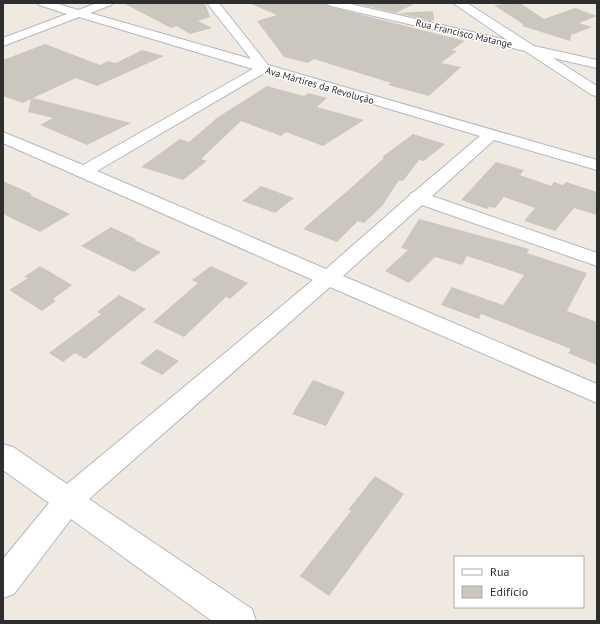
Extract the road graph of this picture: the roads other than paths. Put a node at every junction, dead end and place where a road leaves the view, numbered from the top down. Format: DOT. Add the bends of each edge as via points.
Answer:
graph roads {
  1 [pos="43,3"];
  2 [pos="107,3"];
  3 [pos="213,3"];
  4 [pos="331,3"];
  5 [pos="459,3"];
  6 [pos="79,14"];
  7 [pos="3,42"];
  8 [pos="530,48"];
  9 [pos="597,64"];
  10 [pos="264,68"];
  11 [pos="597,92"];
  12 [pos="490,134"];
  13 [pos="3,137"];
  14 [pos="597,165"];
  15 [pos="85,170"];
  16 [pos="417,197"];
  17 [pos="597,260"];
  18 [pos="328,278"];
  19 [pos="597,394"];
  20 [pos="3,455"];
  21 [pos="68,500"];
  22 [pos="3,583"];
  23 [pos="240,621"];
  1 -- 6 [label="street, Ava Mártires da Revolução"];
  2 -- 6 [label="street"];
  3 -- 10 [label="street"];
  4 -- 8 [label="street, Rua Francisco Matange"];
  5 -- 8 [label="street"];
  6 -- 7 [label="street"];
  6 -- 10 [label="street, Ava Mártires da Revolução"];
  8 -- 9 [label="street, Rua Francisco Matange"];
  8 -- 11 [label="street"];
  10 -- 12 [label="street, Ava Mártires da Revolução"];
  10 -- 15 [label="street"];
  12 -- 14 [label="street, Ava Mártires da Revolução"];
  12 -- 16 [label="street"];
  13 -- 15 [label="street"];
  15 -- 18 [label="street"];
  16 -- 17 [label="street"];
  16 -- 18 [label="street"];
  18 -- 19 [label="street"];
  18 -- 21 [label="street"];
  20 -- 21 [label="street"];
  21 -- 22 [label="street"];
  21 -- 23 [label="street"];
}
